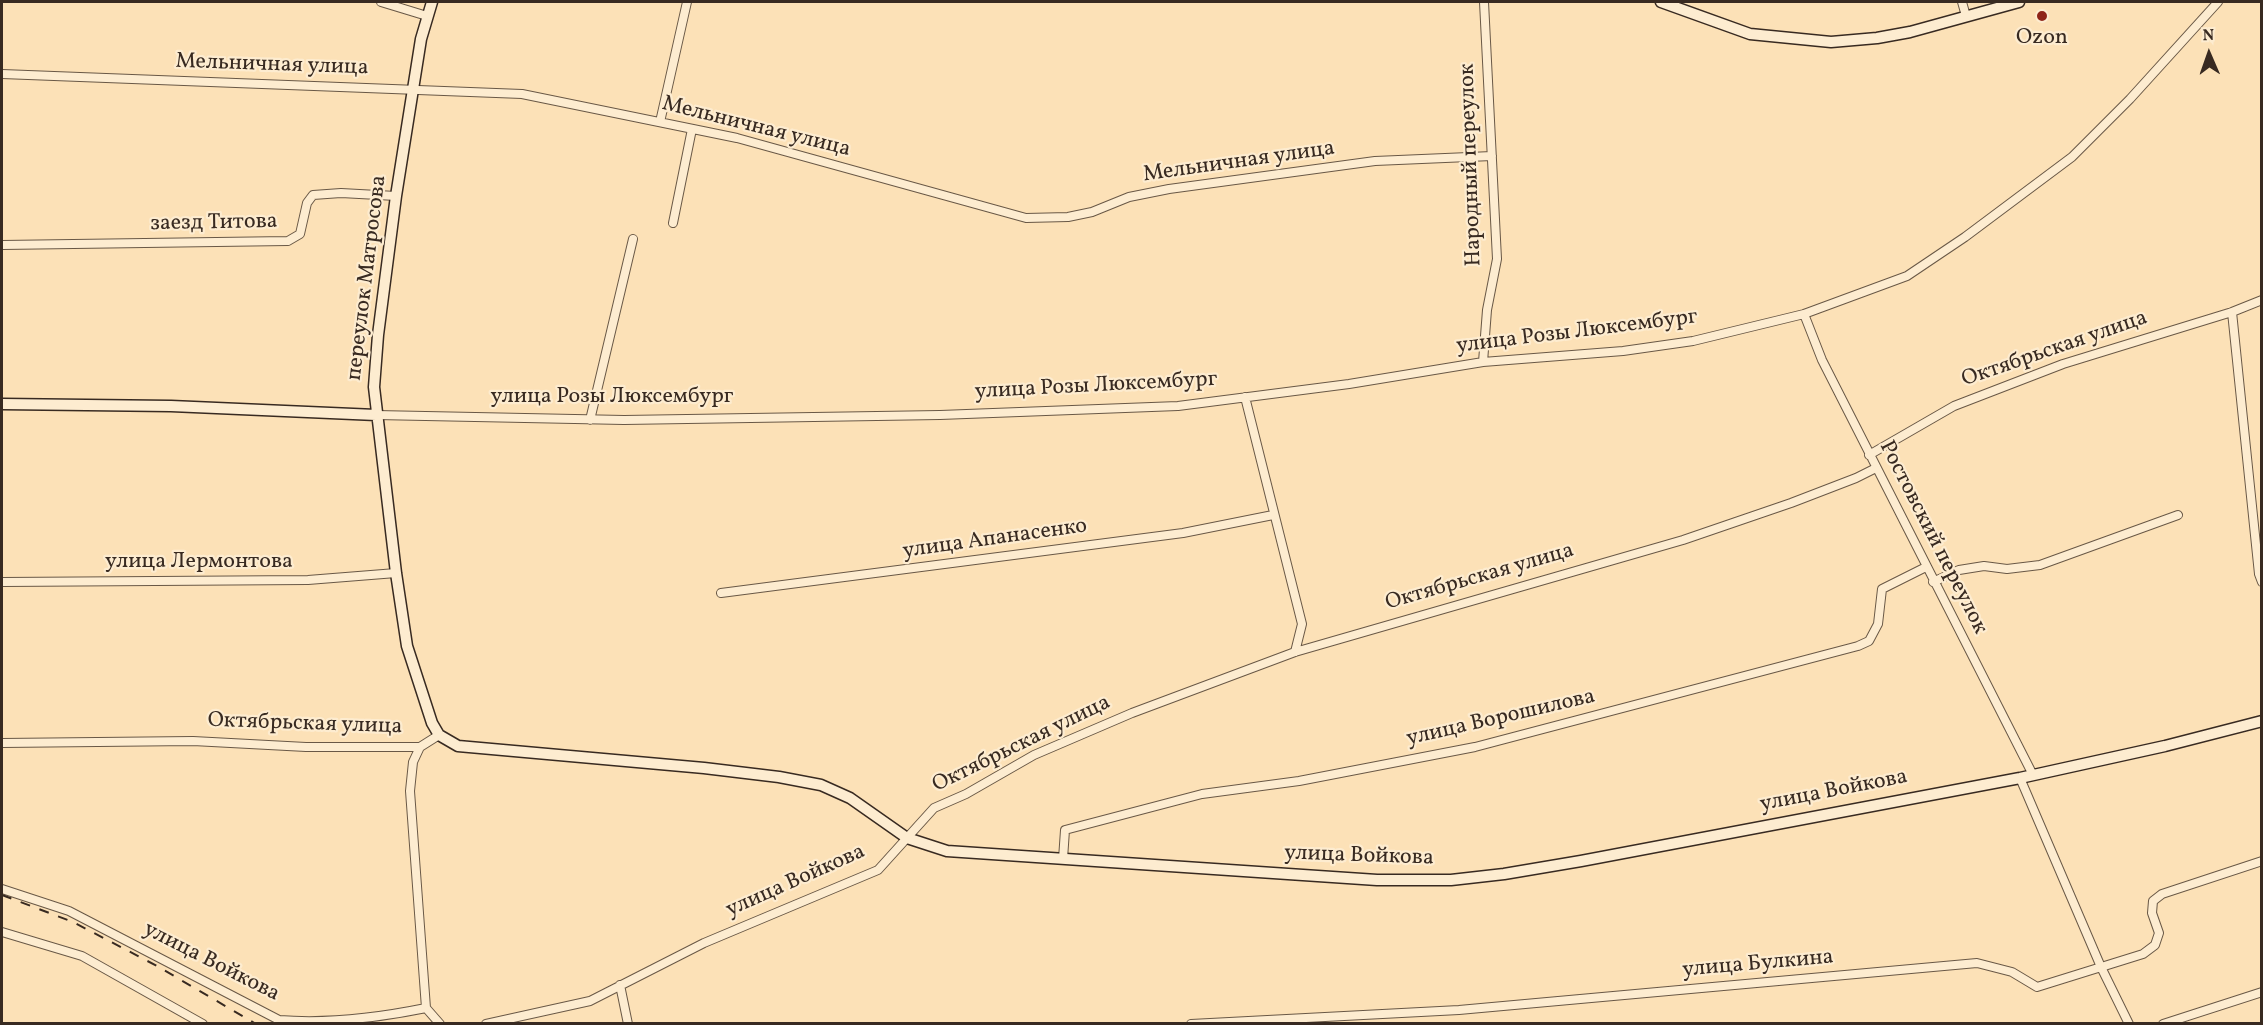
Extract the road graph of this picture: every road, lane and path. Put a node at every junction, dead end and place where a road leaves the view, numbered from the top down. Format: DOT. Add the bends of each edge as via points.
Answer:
graph roads {
  1 [pos="381,2"];
  2 [pos="432,2"];
  3 [pos="687,2"];
  4 [pos="1484,2"];
  5 [pos="1661,2"];
  6 [pos="1962,2"];
  7 [pos="2019,2"];
  8 [pos="2218,2"];
  9 [pos="427,16"];
  10 [pos="1965,16"];
  11 [pos="2,74"];
  12 [pos="412,89"];
  13 [pos="660,122"];
  14 [pos="692,129"];
  15 [pos="1492,156"];
  16 [pos="396,196"];
  17 [pos="673,223"];
  18 [pos="633,239"];
  19 [pos="2,245"];
  20 [pos="2262,300"];
  21 [pos="2232,312"];
  22 [pos="1804,314"];
  23 [pos="1483,362"];
  24 [pos="1245,397"];
  25 [pos="2,404"];
  26 [pos="376,415"];
  27 [pos="590,420"];
  28 [pos="1869,454"];
  29 [pos="1876,468"];
  30 [pos="1273,515"];
  31 [pos="2178,515"];
  32 [pos="1926,567"];
  33 [pos="396,573"];
  34 [pos="2,582"];
  35 [pos="1933,582"];
  36 [pos="2262,582"];
  37 [pos="722,593"];
  38 [pos="1296,652"];
  39 [pos="2262,721"];
  40 [pos="439,735"];
  41 [pos="2,743"];
  42 [pos="420,747"];
  43 [pos="2033,775"];
  44 [pos="2020,777"];
  45 [pos="907,838"];
  46 [pos="1063,859"];
  47 [pos="2262,861"];
  48 [pos="2,889"];
  49 [pos="2,932"];
  50 [pos="2101,967"];
  51 [pos="620,985"];
  52 [pos="2262,992"];
  53 [pos="426,1008"];
  54 [pos="203,1023"];
  55 [pos="440,1023"];
  56 [pos="486,1023"];
  57 [pos="628,1023"];
  58 [pos="1191,1023"];
  59 [pos="2129,1023"];
  60 [pos="2163,1023"];
  1 -- 9 [label="street"];
  2 -- 9 [label="main road, переулок Матросова"];
  3 -- 13 [label="street"];
  4 -- 15 [label="street, Народный переулок"];
  5 -- 10 [label="main road" via="1750,34 1831,42 1911,32"];
  6 -- 10 [label="street"];
  7 -- 10 [label="main road"];
  8 -- 22 [label="street, улица Розы Люксембург" via="2072,157 1907,276"];
  9 -- 12 [label="main road, переулок Матросова"];
  11 -- 12 [label="street, Мельничная улица"];
  12 -- 13 [label="street, Мельничная улица" via="522,94"];
  12 -- 16 [label="main road, переулок Матросова"];
  13 -- 14 [label="street, Мельничная улица"];
  14 -- 15 [label="street, Мельничная улица" via="1026,218 1068,217 1169,189 1352,164"];
  14 -- 17 [label="street"];
  15 -- 23 [label="street, Народный переулок" via="1497,259 1487,310"];
  16 -- 19 [label="street, заезд Титова" via="313,195 307,203 300,234 288,240"];
  16 -- 26 [label="main road, переулок Матросова" via="378,336"];
  18 -- 27 [label="street"];
  20 -- 21 [label="street, Октябрьская улица"];
  21 -- 28 [label="street, Октябрьская улица" via="2063,364 1954,406"];
  21 -- 36 [label="street"];
  22 -- 23 [label="street, улица Розы Люксембург" via="1693,341"];
  22 -- 28 [label="street, Ростовский переулок" via="1822,360"];
  23 -- 24 [label="street, улица Розы Люксембург"];
  24 -- 27 [label="street, улица Розы Люксембург" via="1178,406 952,414"];
  24 -- 30 [label="street"];
  25 -- 26 [label="main road, улица Розы Люксембург"];
  26 -- 27 [label="street, улица Розы Люксембург"];
  26 -- 33 [label="main road, переулок Матросова"];
  28 -- 29 [label="street, Ростовский переулок"];
  29 -- 32 [label="street, Ростовский переулок"];
  29 -- 38 [label="street, Октябрьская улица" via="1791,503 1683,540"];
  30 -- 37 [label="street, улица Апанасенко" via="1183,533"];
  30 -- 38 [label="street" via="1302,624"];
  31 -- 35 [label="street" via="2040,565 2007,569 1983,566 1959,570"];
  32 -- 35 [label="street, Ростовский переулок"];
  32 -- 46 [label="street, улица Ворошилова" via="1882,589 1878,624 1869,641 1858,646 1474,747 1299,781 1202,794 1076,827 1065,830"];
  33 -- 34 [label="street, улица Лермонтова" via="308,580"];
  33 -- 40 [label="main road, переулок Матросова" via="407,646"];
  35 -- 43 [label="street, Ростовский переулок"];
  38 -- 45 [label="street, Октябрьская улица" via="1132,712 1034,755 934,808"];
  39 -- 43 [label="main road, улица Войкова"];
  40 -- 42 [label="street, Октябрьская улица"];
  40 -- 45 [label="main road" via="458,746 704,768 820,785 850,798"];
  41 -- 42 [label="street, Октябрьская улица" via="193,741 306,747"];
  42 -- 53 [label="street" via="413,762 410,791"];
  43 -- 44 [label="main road, улица Войкова"];
  44 -- 46 [label="main road, улица Войкова" via="1581,861 1451,880 1377,880"];
  44 -- 50 [label="street"];
  45 -- 46 [label="main road, улица Войкова" via="947,851"];
  45 -- 51 [label="street, улица Войкова" via="878,870 704,943"];
  47 -- 50 [label="street, улица Булкина" via="2162,894 2153,901 2152,913 2159,933 2154,945 2143,954"];
  48 -- 53 [label="street, улица Войкова" via="69,911 279,1020 315,1023"];
  49 -- 54 [label="street" via="82,956"];
  50 -- 58 [label="street, улица Булкина" via="2037,987 2012,972 1977,963 1459,1010"];
  50 -- 59 [label="street"];
  51 -- 56 [label="street, улица Войкова" via="590,1001"];
  51 -- 57 [label="street"];
  52 -- 60 [label="street"];
  53 -- 55 [label="street"];
}
